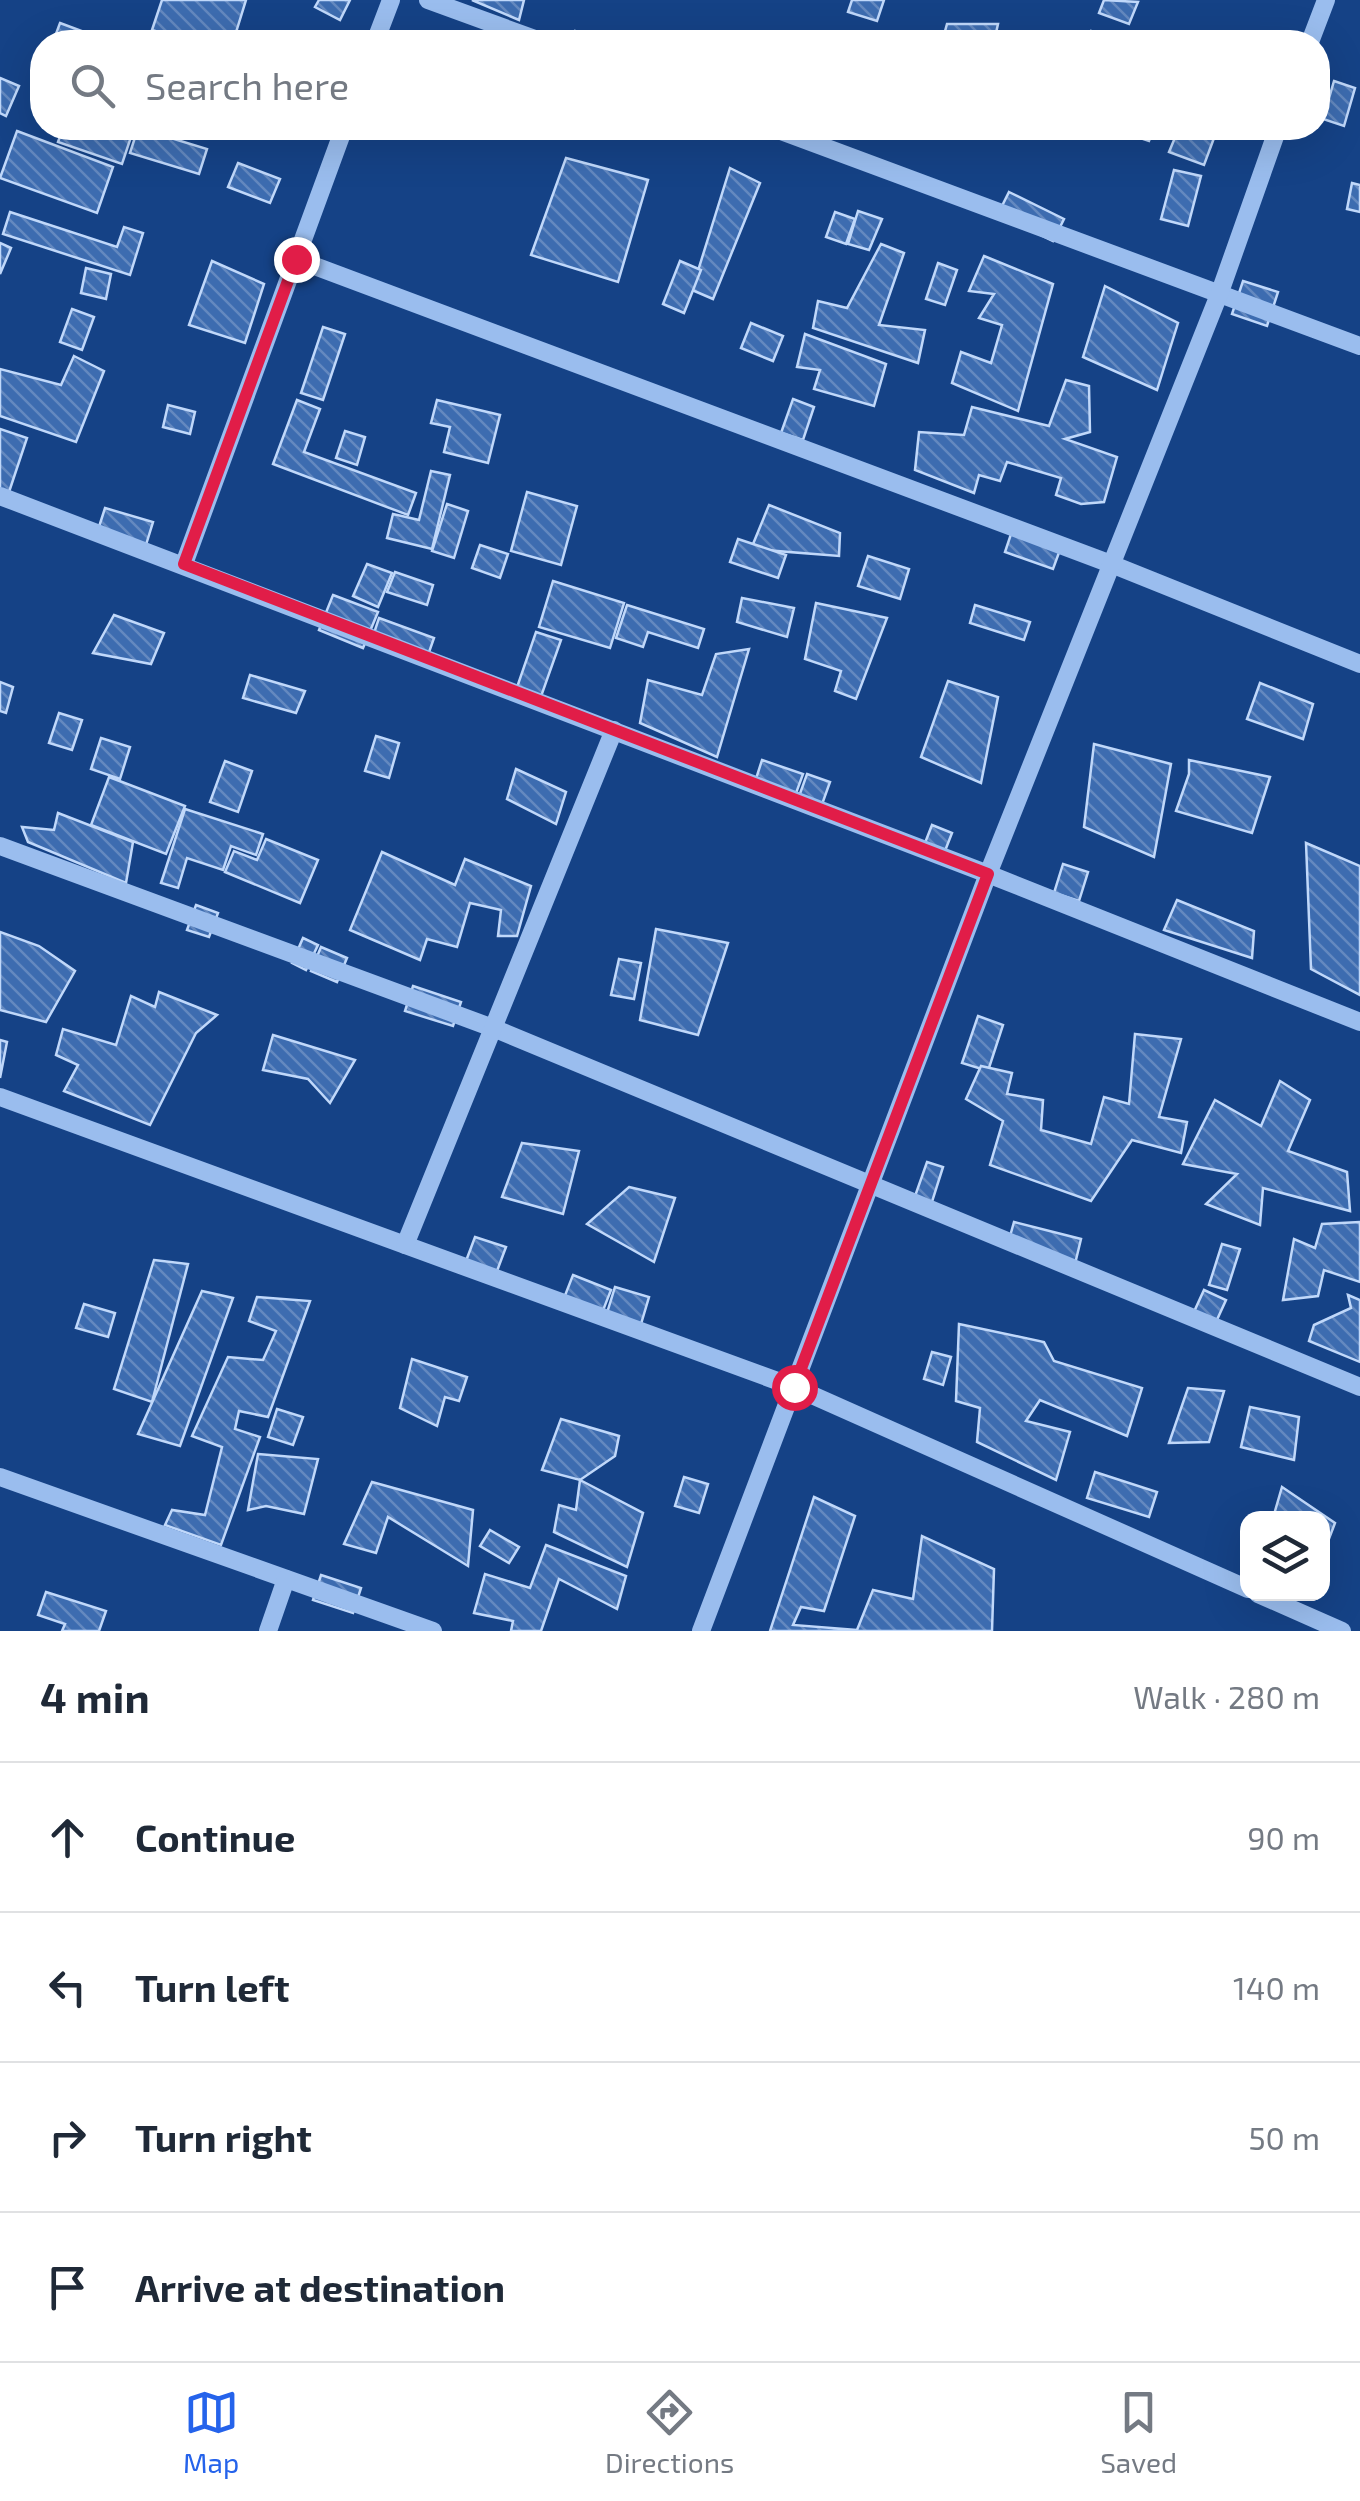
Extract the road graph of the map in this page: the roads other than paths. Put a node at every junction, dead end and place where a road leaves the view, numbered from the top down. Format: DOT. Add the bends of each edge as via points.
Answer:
graph roads {
  1 [pos="391,0"];
  2 [pos="428,0"];
  3 [pos="1326,0"];
  4 [pos="380,30"];
  5 [pos="510,30"];
  6 [pos="1315,30"];
  7 [pos="340,140"];
  8 [pos="806,140"];
  9 [pos="1274,140"];
  10 [pos="296,259"];
  11 [pos="1220,292"];
  12 [pos="1360,346"];
  13 [pos="0,496"];
  14 [pos="184,564"];
  15 [pos="1112,564"];
  16 [pos="1360,664"];
  17 [pos="614,730"];
  18 [pos="0,846"];
  19 [pos="988,874"];
  20 [pos="1360,1022"];
  21 [pos="492,1028"];
  22 [pos="0,1097"];
  23 [pos="873,1182"];
  24 [pos="405,1245"];
  25 [pos="794,1387"];
  26 [pos="1360,1387"];
  27 [pos="0,1477"];
  28 [pos="286,1579"];
  29 [pos="1240,1585"];
  30 [pos="1274,1601"];
  31 [pos="268,1631"];
  32 [pos="434,1631"];
  33 [pos="700,1631"];
  34 [pos="1342,1631"];
  1 -- 4 [label="street"];
  2 -- 5 [label="street"];
  3 -- 6 [label="street"];
  7 -- 10 [label="street"];
  8 -- 11 [label="street"];
  9 -- 11 [label="street"];
  10 -- 14 [label="street"];
  10 -- 15 [label="street"];
  11 -- 12 [label="street"];
  11 -- 15 [label="street"];
  13 -- 14 [label="street"];
  14 -- 17 [label="street"];
  15 -- 16 [label="street"];
  15 -- 19 [label="street"];
  17 -- 19 [label="street"];
  17 -- 21 [label="street"];
  18 -- 21 [label="street"];
  19 -- 20 [label="street"];
  19 -- 23 [label="street"];
  21 -- 23 [label="street"];
  21 -- 24 [label="street"];
  22 -- 24 [label="street"];
  23 -- 25 [label="street"];
  23 -- 26 [label="street"];
  24 -- 25 [label="street"];
  25 -- 29 [label="street"];
  25 -- 33 [label="street"];
  27 -- 28 [label="street"];
  28 -- 31 [label="street"];
  28 -- 32 [label="street"];
  30 -- 34 [label="street"];
}
